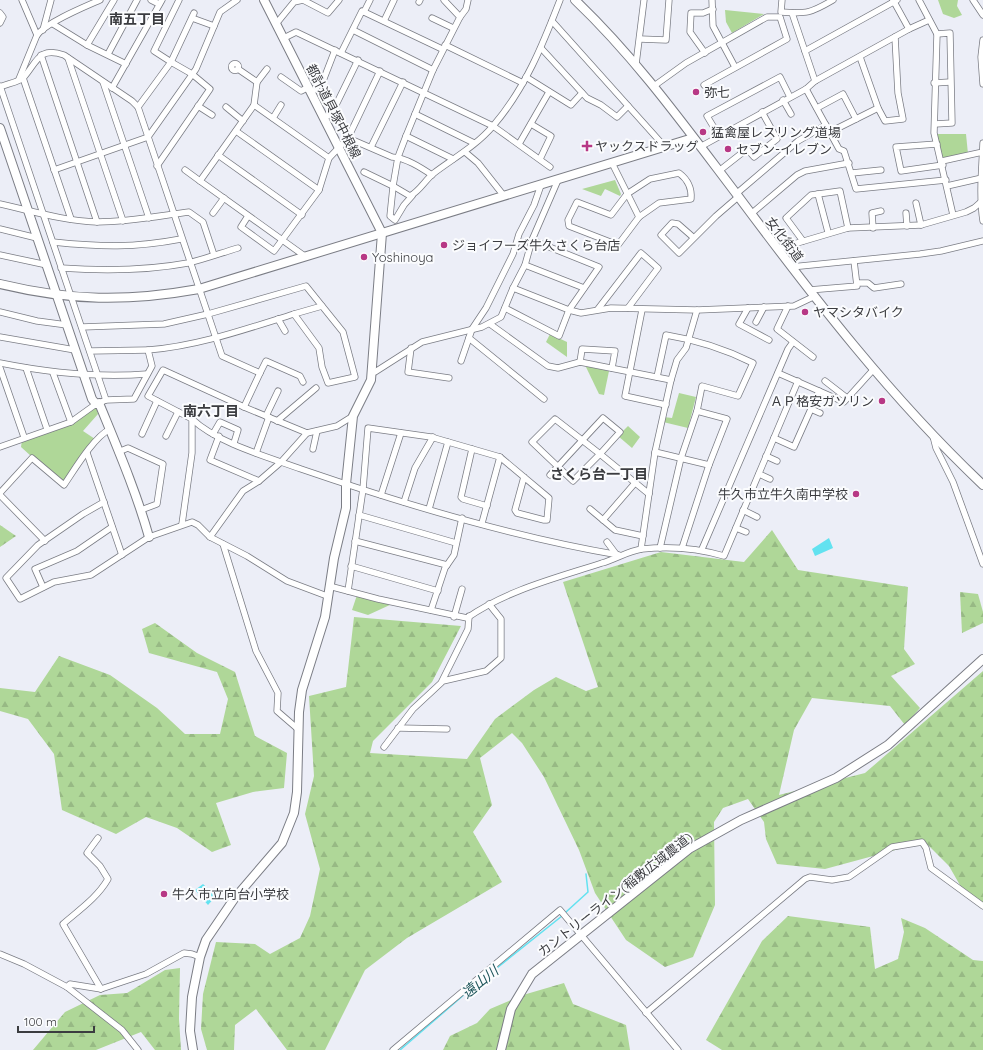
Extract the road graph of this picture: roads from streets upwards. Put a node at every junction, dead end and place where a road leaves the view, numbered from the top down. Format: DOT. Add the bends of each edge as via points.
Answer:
graph roads {
  1 [pos="22,0"];
  2 [pos="51,0"];
  3 [pos="100,0"];
  4 [pos="114,0"];
  5 [pos="137,0"];
  6 [pos="151,0"];
  7 [pos="179,0"];
  8 [pos="237,0"];
  9 [pos="303,0"];
  10 [pos="339,0"];
  11 [pos="370,0"];
  12 [pos="394,0"];
  13 [pos="444,0"];
  14 [pos="468,0"];
  15 [pos="560,0"];
  16 [pos="576,0"];
  17 [pos="644,0"];
  18 [pos="669,0"];
  19 [pos="712,0"];
  20 [pos="782,0"];
  21 [pos="833,0"];
  22 [pos="895,0"];
  23 [pos="919,0"];
  24 [pos="973,0"];
  25 [pos="161,2"];
  26 [pos="266,3"];
  27 [pos="713,9"];
  28 [pos="364,12"];
  29 [pos="0,13"];
  30 [pos="792,13"];
  31 [pos="983,15"];
  32 [pos="460,17"];
  33 [pos="432,18"];
  34 [pos="929,20"];
  35 [pos="384,21"];
  36 [pos="552,21"];
  37 [pos="0,23"];
  38 [pos="53,24"];
  39 [pos="276,24"];
  40 [pos="214,26"];
  41 [pos="453,28"];
  42 [pos="909,29"];
  43 [pos="43,30"];
  44 [pos="353,30"];
  45 [pos="937,34"];
  46 [pos="37,35"];
  47 [pos="895,37"];
  48 [pos="284,38"];
  49 [pos="640,39"];
  50 [pos="983,40"];
  51 [pos="722,43"];
  52 [pos="87,45"];
  53 [pos="444,47"];
  54 [pos="541,48"];
  55 [pos="338,51"];
  56 [pos="805,51"];
  57 [pos="704,53"];
  58 [pos="108,54"];
  59 [pos="41,55"];
  60 [pos="860,57"];
  61 [pos="68,58"];
  62 [pos="358,60"];
  63 [pos="171,62"];
  64 [pos="126,64"];
  65 [pos="636,64"];
  66 [pos="735,67"];
  67 [pos="238,69"];
  68 [pos="267,69"];
  69 [pos="433,70"];
  70 [pos="380,71"];
  71 [pos="192,74"];
  72 [pos="281,77"];
  73 [pos="526,77"];
  74 [pos="21,79"];
  75 [pos="815,81"];
  76 [pos="103,82"];
  77 [pos="257,82"];
  78 [pos="403,82"];
  79 [pos="950,82"];
  80 [pos="523,83"];
  81 [pos="934,83"];
  82 [pos="983,84"];
  83 [pos="704,85"];
  84 [pos="0,86"];
  85 [pos="654,86"];
  86 [pos="112,88"];
  87 [pos="806,89"];
  88 [pos="310,90"];
  89 [pos="424,92"];
  90 [pos="549,92"];
  91 [pos="582,93"];
  92 [pos="790,97"];
  93 [pos="783,100"];
  94 [pos="254,105"];
  95 [pos="281,105"];
  96 [pos="198,106"];
  97 [pos="628,106"];
  98 [pos="138,107"];
  99 [pos="226,107"];
  100 [pos="817,108"];
  101 [pos="878,108"];
  102 [pos="762,112"];
  103 [pos="415,114"];
  104 [pos="791,114"];
  105 [pos="212,115"];
  106 [pos="273,118"];
  107 [pos="325,118"];
  108 [pos="856,119"];
  109 [pos="243,121"];
  110 [pos="531,124"];
  111 [pos="935,124"];
  112 [pos="826,125"];
  113 [pos="493,126"];
  114 [pos="0,128"];
  115 [pos="236,131"];
  116 [pos="830,132"];
  117 [pos="406,136"];
  118 [pos="719,136"];
  119 [pos="148,137"];
  120 [pos="348,138"];
  121 [pos="693,138"];
  122 [pos="474,143"];
  123 [pos="983,143"];
  124 [pos="519,144"];
  125 [pos="937,144"];
  126 [pos="124,146"];
  127 [pos="339,147"];
  128 [pos="371,147"];
  129 [pos="665,147"];
  130 [pos="700,147"];
  131 [pos="465,152"];
  132 [pos="983,152"];
  133 [pos="100,154"];
  134 [pos="218,155"];
  135 [pos="329,158"];
  136 [pos="398,158"];
  137 [pos="540,159"];
  138 [pos="453,160"];
  139 [pos="77,162"];
  140 [pos="612,163"];
  141 [pos="849,163"];
  142 [pos="942,163"];
  143 [pos="157,166"];
  144 [pos="550,167"];
  145 [pos="54,170"];
  146 [pos="185,170"];
  147 [pos="881,170"];
  148 [pos="719,171"];
  149 [pos="364,172"];
  150 [pos="852,173"];
  151 [pos="432,174"];
  152 [pos="982,178"];
  153 [pos="558,180"];
  154 [pos="946,180"];
  155 [pos="200,181"];
  156 [pos="541,185"];
  157 [pos="947,186"];
  158 [pos="393,187"];
  159 [pos="319,190"];
  160 [pos="627,194"];
  161 [pos="818,194"];
  162 [pos="412,196"];
  163 [pos="504,196"];
  164 [pos="737,196"];
  165 [pos="224,198"];
  166 [pos="1,202"];
  167 [pos="982,202"];
  168 [pos="916,203"];
  169 [pos="881,210"];
  170 [pos="28,211"];
  171 [pos="213,213"];
  172 [pos="906,213"];
  173 [pos="44,214"];
  174 [pos="173,214"];
  175 [pos="751,214"];
  176 [pos="302,215"];
  177 [pos="954,215"];
  178 [pos="248,216"];
  179 [pos="639,217"];
  180 [pos="148,218"];
  181 [pos="71,219"];
  182 [pos="124,221"];
  183 [pos="983,221"];
  184 [pos="97,222"];
  185 [pos="921,225"];
  186 [pos="907,226"];
  187 [pos="848,228"];
  188 [pos="873,228"];
  189 [pos="0,229"];
  190 [pos="828,232"];
  191 [pos="382,233"];
  192 [pos="37,238"];
  193 [pos="694,238"];
  194 [pos="181,239"];
  195 [pos="532,240"];
  196 [pos="284,241"];
  197 [pos="803,241"];
  198 [pos="983,241"];
  199 [pos="53,242"];
  200 [pos="238,248"];
  201 [pos="777,249"];
  202 [pos="0,255"];
  203 [pos="214,255"];
  204 [pos="306,257"];
  205 [pos="854,260"];
  206 [pos="189,262"];
  207 [pos="47,265"];
  208 [pos="525,265"];
  209 [pos="791,267"];
  210 [pos="61,268"];
  211 [pos="856,283"];
  212 [pos="0,284"];
  213 [pos="901,284"];
  214 [pos="513,288"];
  215 [pos="584,288"];
  216 [pos="198,289"];
  217 [pos="811,294"];
  218 [pos="57,295"];
  219 [pos="72,297"];
  220 [pos="322,306"];
  221 [pos="788,306"];
  222 [pos="764,307"];
  223 [pos="505,308"];
  224 [pos="628,308"];
  225 [pos="748,308"];
  226 [pos="598,309"];
  227 [pos="569,310"];
  228 [pos="642,310"];
  229 [pos="697,310"];
  230 [pos="0,312"];
  231 [pos="208,314"];
  232 [pos="294,314"];
  233 [pos="278,320"];
  234 [pos="756,322"];
  235 [pos="490,324"];
  236 [pos="67,325"];
  237 [pos="82,327"];
  238 [pos="472,329"];
  239 [pos="285,331"];
  240 [pos="0,337"];
  241 [pos="215,338"];
  242 [pos="469,338"];
  243 [pos="688,339"];
  244 [pos="769,340"];
  245 [pos="793,342"];
  246 [pos="410,348"];
  247 [pos="75,350"];
  248 [pos="148,350"];
  249 [pos="90,351"];
  250 [pos="813,357"];
  251 [pos="461,361"];
  252 [pos="580,362"];
  253 [pos="0,363"];
  254 [pos="0,368"];
  255 [pos="26,368"];
  256 [pos="612,368"];
  257 [pos="873,370"];
  258 [pos="371,371"];
  259 [pos="630,371"];
  260 [pos="53,373"];
  261 [pos="260,373"];
  262 [pos="778,373"];
  263 [pos="147,374"];
  264 [pos="84,375"];
  265 [pos="98,376"];
  266 [pos="657,377"];
  267 [pos="449,378"];
  268 [pos="671,380"];
  269 [pos="798,381"];
  270 [pos="825,381"];
  271 [pos="303,382"];
  272 [pos="316,388"];
  273 [pos="819,390"];
  274 [pos="278,391"];
  275 [pos="846,398"];
  276 [pos="544,399"];
  277 [pos="157,401"];
  278 [pos="100,402"];
  279 [pos="666,405"];
  280 [pos="244,407"];
  281 [pos="811,409"];
  282 [pos="697,411"];
  283 [pos="178,412"];
  284 [pos="820,412"];
  285 [pos="268,416"];
  286 [pos="353,416"];
  287 [pos="192,419"];
  288 [pos="278,420"];
  289 [pos="70,422"];
  290 [pos="47,429"];
  291 [pos="110,429"];
  292 [pos="317,431"];
  293 [pos="307,433"];
  294 [pos="401,433"];
  295 [pos="142,434"];
  296 [pos="932,434"];
  297 [pos="216,435"];
  298 [pos="166,436"];
  299 [pos="24,437"];
  300 [pos="433,437"];
  301 [pos="774,438"];
  302 [pos="582,440"];
  303 [pos="448,442"];
  304 [pos="1,444"];
  305 [pos="234,444"];
  306 [pos="313,449"];
  307 [pos="472,449"];
  308 [pos="118,452"];
  309 [pos="655,452"];
  310 [pos="87,453"];
  311 [pos="256,453"];
  312 [pos="600,454"];
  313 [pos="766,456"];
  314 [pos="500,457"];
  315 [pos="681,458"];
  316 [pos="777,461"];
  317 [pos="281,462"];
  318 [pos="709,465"];
  319 [pos="558,466"];
  320 [pos="759,474"];
  321 [pos="550,475"];
  322 [pos="524,477"];
  323 [pos="770,479"];
  324 [pos="259,481"];
  325 [pos="635,483"];
  326 [pos="346,484"];
  327 [pos="983,485"];
  328 [pos="363,489"];
  329 [pos="0,494"];
  330 [pos="649,494"];
  331 [pos="381,495"];
  332 [pos="104,502"];
  333 [pos="404,502"];
  334 [pos="487,506"];
  335 [pos="429,509"];
  336 [pos="590,509"];
  337 [pos="141,510"];
  338 [pos="744,510"];
  339 [pos="359,515"];
  340 [pos="758,517"];
  341 [pos="462,518"];
  342 [pos="603,520"];
  343 [pos="482,523"];
  344 [pos="182,524"];
  345 [pos="112,527"];
  346 [pos="736,528"];
  347 [pos="746,532"];
  348 [pos="643,536"];
  349 [pos="149,537"];
  350 [pos="210,537"];
  351 [pos="45,541"];
  352 [pos="355,541"];
  353 [pos="607,542"];
  354 [pos="456,543"];
  355 [pos="223,544"];
  356 [pos="660,548"];
  357 [pos="682,548"];
  358 [pos="642,549"];
  359 [pos="702,550"];
  360 [pos="618,555"];
  361 [pos="122,556"];
  362 [pos="983,564"];
  363 [pos="352,566"];
  364 [pos="447,566"];
  365 [pos="329,586"];
  366 [pos="43,588"];
  367 [pos="462,589"];
  368 [pos="348,591"];
  369 [pos="438,591"];
  370 [pos="327,596"];
  371 [pos="489,604"];
  372 [pos="431,610"];
  373 [pos="454,616"];
  374 [pos="469,616"];
  375 [pos="983,660"];
  376 [pos="443,680"];
  377 [pos="398,728"];
  378 [pos="447,729"];
  379 [pos="298,730"];
  380 [pos="384,747"];
  381 [pos="98,838"];
  382 [pos="983,906"];
  383 [pos="581,935"];
  384 [pos="0,954"];
  385 [pos="200,957"];
  386 [pos="67,987"];
  387 [pos="101,989"];
  388 [pos="646,1014"];
  389 [pos="138,1050"];
  390 [pos="193,1050"];
  391 [pos="393,1050"];
  392 [pos="501,1050"];
  393 [pos="678,1050"];
  1 -- 46 [label="street"];
  2 -- 43 [label="street"];
  3 -- 38 [label="street"];
  4 -- 52 [label="street"];
  5 -- 58 [label="street"];
  6 -- 25 [label="street"];
  7 -- 63 [label="street" via="154,51"];
  8 -- 40 [label="street" via="220,12"];
  9 -- 10 [label="street" via="328,13"];
  9 -- 39 [label="street" via="294,2"];
  11 -- 28 [label="street"];
  12 -- 35 [label="street"];
  13 -- 32 [label="street"];
  14 -- 32 [label="street" via="466,9"];
  15 -- 36 [label="street"];
  16 -- 65 [label="street, 女化街道"];
  17 -- 49 [label="street"];
  18 -- 49 [label="street" via="666,40"];
  19 -- 27 [label="street"];
  20 -- 30 [label="street" via="781,12"];
  21 -- 30 [label="street" via="812,12"];
  22 -- 42 [label="street"];
  22 -- 56 [label="street"];
  23 -- 34 [label="street"];
  24 -- 31 [label="street"];
  25 -- 64 [label="street"];
  26 -- 39 [label="street, 都計道貝塚中根線"];
  27 -- 51 [label="street" via="713,26"];
  27 -- 57 [label="street" via="691,13 690,32"];
  28 -- 35 [label="street"];
  28 -- 44 [label="street" via="362,11"];
  29 -- 37 [label="street" via="3,17"];
  30 -- 56 [label="street"];
  32 -- 41 [label="street"];
  33 -- 41 [label="street"];
  34 -- 42 [label="street"];
  34 -- 45 [label="street"];
  35 -- 53 [label="street"];
  36 -- 54 [label="street"];
  36 -- 97 [label="street"];
  38 -- 43 [label="street"];
  38 -- 52 [label="street"];
  39 -- 48 [label="street, 都計道貝塚中根線"];
  40 -- 63 [label="street" via="193,15"];
  40 -- 71 [label="street"];
  41 -- 53 [label="street"];
  42 -- 47 [label="street"];
  43 -- 46 [label="street"];
  44 -- 55 [label="street"];
  44 -- 69 [label="street"];
  45 -- 79 [label="street" via="950,34"];
  45 -- 81 [label="street"];
  46 -- 74 [label="street"];
  47 -- 60 [label="street"];
  47 -- 101 [label="street" via="898,93 903,119 885,121"];
  48 -- 55 [label="street" via="296,32"];
  48 -- 88 [label="street, 都計道貝塚中根線"];
  49 -- 65 [label="street"];
  50 -- 82 [label="street"];
  51 -- 57 [label="street"];
  51 -- 66 [label="street"];
  51 -- 66 [label="street" via="766,17 780,17 787,39"];
  52 -- 58 [label="street"];
  53 -- 69 [label="street"];
  53 -- 80 [label="street"];
  54 -- 73 [label="street"];
  54 -- 91 [label="street"];
  55 -- 62 [label="street"];
  55 -- 88 [label="street" via="322,81"];
  56 -- 75 [label="street"];
  57 -- 85 [label="street"];
  58 -- 64 [label="street"];
  59 -- 61 [label="street" via="54,52"];
  59 -- 74 [label="street"];
  59 -- 139 [label="street"];
  60 -- 75 [label="street"];
  60 -- 101 [label="street"];
  61 -- 76 [label="street"];
  61 -- 133 [label="street"];
  62 -- 70 [label="street"];
  62 -- 107 [label="street" via="333,111"];
  63 -- 71 [label="street"];
  63 -- 98 [label="street"];
  64 -- 86 [label="street"];
  65 -- 85 [label="street, 女化街道"];
  66 -- 83 [label="street"];
  67 -- 77 [label="street"];
  68 -- 77 [label="street"];
  69 -- 89 [label="street"];
  70 -- 78 [label="street"];
  70 -- 120 [label="street"];
  71 -- 96 [label="street" via="210,89"];
  71 -- 119 [label="street"];
  72 -- 88 [label="street" via="301,91"];
  73 -- 80 [label="street"];
  73 -- 90 [label="street"];
  74 -- 84 [label="street"];
  74 -- 145 [label="street"];
  75 -- 87 [label="street"];
  76 -- 86 [label="street"];
  76 -- 126 [label="street"];
  77 -- 94 [label="street"];
  78 -- 89 [label="street"];
  78 -- 128 [label="street"];
  79 -- 81 [label="street"];
  79 -- 111 [label="street" via="952,123"];
  80 -- 113 [label="street"];
  81 -- 111 [label="street"];
  84 -- 173 [label="street"];
  85 -- 121 [label="street, 女化街道"];
  86 -- 98 [label="street"];
  87 -- 92 [label="street"];
  87 -- 100 [label="street"];
  88 -- 107 [label="street, 都計道貝塚中根線"];
  89 -- 103 [label="street"];
  89 -- 113 [label="street"];
  90 -- 91 [label="street" via="571,105"];
  90 -- 110 [label="street"];
  91 -- 97 [label="street" via="617,117"];
  92 -- 93 [label="street"];
  92 -- 118 [label="street" via="780,77 707,116"];
  93 -- 102 [label="street"];
  93 -- 104 [label="street"];
  94 -- 106 [label="street"];
  94 -- 109 [label="street"];
  95 -- 106 [label="street"];
  96 -- 105 [label="street"];
  96 -- 143 [label="street"];
  97 -- 129 [label="street"];
  98 -- 119 [label="street"];
  99 -- 109 [label="street"];
  100 -- 108 [label="street" via="843,94"];
  100 -- 112 [label="street"];
  101 -- 108 [label="street"];
  102 -- 118 [label="street"];
  102 -- 148 [label="street" via="776,139 754,157 747,148"];
  103 -- 117 [label="street"];
  103 -- 122 [label="street"];
  106 -- 135 [label="street"];
  107 -- 127 [label="street, 都計道貝塚中根線"];
  108 -- 116 [label="street"];
  109 -- 115 [label="street"];
  110 -- 124 [label="street"];
  110 -- 137 [label="street" via="550,136"];
  111 -- 125 [label="street"];
  112 -- 116 [label="street"];
  112 -- 164 [label="street" via="798,140"];
  113 -- 122 [label="street"];
  113 -- 124 [label="street"];
  114 -- 170 [label="street"];
  115 -- 134 [label="street"];
  115 -- 159 [label="street"];
  116 -- 141 [label="street" via="838,149 844,151"];
  117 -- 136 [label="street"];
  117 -- 138 [label="street"];
  118 -- 130 [label="street"];
  119 -- 126 [label="street"];
  119 -- 143 [label="street"];
  120 -- 127 [label="street"];
  120 -- 128 [label="street"];
  121 -- 129 [label="street"];
  121 -- 130 [label="street, 女化街道"];
  122 -- 131 [label="street"];
  123 -- 132 [label="street"];
  124 -- 137 [label="street"];
  125 -- 142 [label="street"];
  125 -- 142 [label="street" via="896,147 901,171"];
  126 -- 133 [label="street"];
  126 -- 180 [label="street"];
  127 -- 135 [label="street"];
  127 -- 191 [label="street, 都計道貝塚中根線"];
  128 -- 136 [label="street"];
  129 -- 140 [label="street"];
  130 -- 148 [label="street, 女化街道"];
  131 -- 138 [label="street"];
  131 -- 163 [label="street" via="478,163"];
  132 -- 142 [label="street"];
  132 -- 152 [label="street"];
  133 -- 139 [label="street"];
  133 -- 182 [label="street"];
  134 -- 155 [label="street"];
  134 -- 176 [label="street"];
  135 -- 159 [label="street"];
  136 -- 151 [label="street"];
  136 -- 158 [label="street"];
  137 -- 144 [label="street"];
  138 -- 151 [label="street"];
  139 -- 145 [label="street"];
  139 -- 184 [label="street"];
  140 -- 153 [label="street"];
  140 -- 160 [label="street"];
  141 -- 150 [label="street"];
  141 -- 175 [label="street" via="805,170"];
  142 -- 154 [label="street"];
  143 -- 174 [label="street"];
  145 -- 181 [label="street"];
  146 -- 155 [label="street"];
  147 -- 150 [label="street"];
  148 -- 164 [label="street, 女化街道"];
  149 -- 158 [label="street"];
  150 -- 154 [label="street" via="856,189"];
  151 -- 162 [label="street"];
  152 -- 157 [label="street"];
  152 -- 167 [label="street"];
  153 -- 156 [label="street"];
  153 -- 195 [label="street"];
  154 -- 157 [label="street"];
  155 -- 165 [label="street"];
  156 -- 163 [label="street"];
  156 -- 238 [label="street" via="512,254 486,308"];
  157 -- 177 [label="street"];
  158 -- 162 [label="street"];
  158 -- 162 [label="street" via="390,216 395,220"];
  159 -- 176 [label="street"];
  160 -- 179 [label="street"];
  160 -- 179 [label="street" via="650,179 679,173 684,176 692,191 691,199 659,203"];
  160 -- 179 [label="street" via="610,215 577,202 568,220 569,226 618,245"];
  161 -- 187 [label="street" via="840,191"];
  161 -- 190 [label="street"];
  161 -- 197 [label="street" via="812,195 786,218"];
  163 -- 191 [label="street"];
  164 -- 175 [label="street, 女化街道"];
  164 -- 193 [label="street"];
  165 -- 171 [label="street"];
  165 -- 178 [label="street"];
  166 -- 170 [label="street"];
  167 -- 177 [label="street" via="974,208"];
  167 -- 183 [label="street"];
  168 -- 185 [label="street"];
  169 -- 188 [label="street" via="872,213"];
  170 -- 173 [label="street"];
  170 -- 192 [label="street"];
  172 -- 186 [label="street"];
  173 -- 181 [label="street"];
  173 -- 199 [label="street"];
  174 -- 180 [label="street"];
  174 -- 194 [label="street"];
  174 -- 203 [label="street" via="189,212 203,222"];
  175 -- 201 [label="street, 女化街道"];
  176 -- 196 [label="street"];
  177 -- 185 [label="street"];
  178 -- 196 [label="street"];
  178 -- 196 [label="street" via="241,227 274,252"];
  180 -- 182 [label="street"];
  181 -- 184 [label="street"];
  182 -- 184 [label="street"];
  185 -- 186 [label="street"];
  186 -- 188 [label="street"];
  187 -- 188 [label="street"];
  187 -- 190 [label="street"];
  189 -- 192 [label="street"];
  190 -- 197 [label="street"];
  191 -- 204 [label="street"];
  191 -- 258 [label="street"];
  192 -- 207 [label="street"];
  193 -- 193 [label="street" via="679,253 661,235 672,223 678,224"];
  194 -- 199 [label="street" via="130,247"];
  194 -- 206 [label="street"];
  195 -- 208 [label="street"];
  195 -- 215 [label="street" via="599,267"];
  196 -- 204 [label="street"];
  197 -- 201 [label="street"];
  198 -- 205 [label="street" via="941,251"];
  199 -- 210 [label="street"];
  200 -- 203 [label="street"];
  201 -- 209 [label="street, 女化街道"];
  202 -- 207 [label="street"];
  203 -- 206 [label="street"];
  204 -- 216 [label="street"];
  205 -- 209 [label="street"];
  205 -- 211 [label="street"];
  206 -- 210 [label="street" via="127,271"];
  206 -- 216 [label="street"];
  207 -- 218 [label="street"];
  208 -- 214 [label="street"];
  208 -- 215 [label="street"];
  209 -- 217 [label="street, 女化街道"];
  210 -- 219 [label="street"];
  211 -- 213 [label="street" via="868,283 874,288"];
  211 -- 217 [label="street" via="857,286"];
  212 -- 218 [label="street"];
  214 -- 223 [label="street"];
  214 -- 227 [label="street"];
  215 -- 227 [label="street"];
  216 -- 219 [label="street" via="138,298"];
  216 -- 231 [label="street"];
  217 -- 221 [label="street" via="794,306"];
  217 -- 257 [label="street, 女化街道"];
  218 -- 219 [label="street"];
  218 -- 236 [label="street"];
  219 -- 237 [label="street"];
  220 -- 231 [label="street" via="306,286"];
  220 -- 232 [label="street"];
  220 -- 232 [label="street" via="343,332 355,377 328,383 322,368 319,348"];
  221 -- 222 [label="street"];
  221 -- 245 [label="street" via="776,329"];
  222 -- 225 [label="street"];
  222 -- 234 [label="street"];
  223 -- 227 [label="street" via="559,336"];
  223 -- 235 [label="street" via="501,316"];
  224 -- 226 [label="street"];
  224 -- 226 [label="street" via="658,268 641,253"];
  224 -- 228 [label="street"];
  225 -- 229 [label="street"];
  225 -- 244 [label="street" via="739,324"];
  226 -- 227 [label="street" via="581,313"];
  228 -- 229 [label="street"];
  228 -- 259 [label="street"];
  229 -- 243 [label="street"];
  230 -- 236 [label="street"];
  231 -- 237 [label="street" via="164,324"];
  231 -- 241 [label="street"];
  232 -- 233 [label="street"];
  233 -- 239 [label="street"];
  233 -- 241 [label="street"];
  235 -- 238 [label="street"];
  235 -- 252 [label="street" via="548,366 558,368"];
  236 -- 247 [label="street"];
  237 -- 249 [label="street"];
  238 -- 242 [label="street"];
  238 -- 246 [label="street" via="422,342"];
  240 -- 247 [label="street"];
  241 -- 248 [label="street" via="174,348"];
  241 -- 261 [label="street" via="222,356"];
  242 -- 251 [label="street"];
  242 -- 276 [label="street"];
  243 -- 266 [label="street" via="666,335"];
  243 -- 268 [label="street" via="686,348 677,360"];
  243 -- 282 [label="street" via="727,350 753,363 738,396 702,386"];
  245 -- 250 [label="street"];
  245 -- 262 [label="street"];
  246 -- 258 [label="street" via="375,372"];
  246 -- 267 [label="street" via="408,372"];
  247 -- 264 [label="street"];
  248 -- 249 [label="street"];
  248 -- 263 [label="street" via="152,366"];
  249 -- 265 [label="street"];
  252 -- 256 [label="street"];
  252 -- 256 [label="street" via="582,349 615,350"];
  253 -- 255 [label="street"];
  254 -- 299 [label="street"];
  255 -- 260 [label="street"];
  255 -- 290 [label="street"];
  256 -- 259 [label="street"];
  257 -- 275 [label="street"];
  257 -- 296 [label="street, 女化街道"];
  258 -- 286 [label="street" via="371,380"];
  259 -- 266 [label="street"];
  259 -- 279 [label="street" via="625,396"];
  260 -- 264 [label="street"];
  260 -- 289 [label="street"];
  261 -- 271 [label="street" via="266,361 300,376"];
  261 -- 280 [label="street"];
  262 -- 269 [label="street"];
  262 -- 359 [label="street"];
  263 -- 265 [label="street"];
  263 -- 278 [label="street" via="134,399"];
  264 -- 265 [label="street"];
  264 -- 278 [label="street" via="92,399"];
  265 -- 278 [label="street"];
  266 -- 268 [label="street"];
  268 -- 279 [label="street"];
  269 -- 273 [label="street"];
  269 -- 301 [label="street"];
  270 -- 275 [label="street"];
  272 -- 288 [label="street"];
  273 -- 275 [label="street" via="844,402"];
  273 -- 281 [label="street"];
  274 -- 285 [label="street"];
  277 -- 280 [label="street" via="148,396 163,370"];
  277 -- 283 [label="street"];
  277 -- 295 [label="street"];
  278 -- 289 [label="street"];
  278 -- 291 [label="street"];
  279 -- 309 [label="street"];
  280 -- 285 [label="street"];
  281 -- 284 [label="street"];
  281 -- 301 [label="street" via="794,447"];
  282 -- 315 [label="street"];
  282 -- 318 [label="street" via="727,419"];
  283 -- 287 [label="street"];
  283 -- 298 [label="street"];
  285 -- 288 [label="street"];
  285 -- 311 [label="street"];
  286 -- 292 [label="street" via="337,426"];
  286 -- 326 [label="street"];
  287 -- 297 [label="street" via="202,429"];
  287 -- 344 [label="street" via="192,453"];
  288 -- 293 [label="street"];
  289 -- 290 [label="street"];
  290 -- 299 [label="street"];
  291 -- 308 [label="street"];
  291 -- 310 [label="street" via="104,432"];
  292 -- 293 [label="street"];
  292 -- 306 [label="street"];
  293 -- 317 [label="street"];
  294 -- 300 [label="street"];
  294 -- 328 [label="street" via="368,428"];
  294 -- 331 [label="street"];
  296 -- 327 [label="street, 女化街道"];
  296 -- 362 [label="street" via="953,482"];
  297 -- 305 [label="street"];
  297 -- 305 [label="street" via="220,422 238,430"];
  297 -- 324 [label="street" via="210,460"];
  299 -- 304 [label="street"];
  300 -- 303 [label="street"];
  300 -- 333 [label="street" via="416,468"];
  301 -- 313 [label="street"];
  302 -- 312 [label="street"];
  302 -- 312 [label="street" via="603,418 620,432"];
  302 -- 319 [label="street"];
  302 -- 319 [label="street" via="555,419 532,442"];
  303 -- 307 [label="street"];
  303 -- 335 [label="street"];
  305 -- 311 [label="street"];
  307 -- 314 [label="street"];
  307 -- 334 [label="street" via="461,497"];
  308 -- 337 [label="street"];
  308 -- 337 [label="street" via="128,448 163,464 157,504"];
  309 -- 315 [label="street"];
  309 -- 330 [label="street"];
  310 -- 329 [label="street" via="64,485 32,458"];
  310 -- 332 [label="street"];
  311 -- 317 [label="street"];
  312 -- 319 [label="street" via="573,481"];
  312 -- 325 [label="street"];
  313 -- 316 [label="street"];
  313 -- 320 [label="street"];
  314 -- 322 [label="street"];
  314 -- 334 [label="street"];
  315 -- 318 [label="street"];
  315 -- 356 [label="street"];
  317 -- 324 [label="street"];
  317 -- 326 [label="street"];
  318 -- 357 [label="street"];
  319 -- 321 [label="street"];
  320 -- 323 [label="street"];
  320 -- 338 [label="street"];
  322 -- 322 [label="street" via="549,498 547,520 517,513 515,510"];
  324 -- 350 [label="street" via="243,491"];
  325 -- 330 [label="street"];
  325 -- 342 [label="street"];
  326 -- 328 [label="street"];
  326 -- 365 [label="street" via="346,508"];
  328 -- 331 [label="street"];
  328 -- 339 [label="street"];
  329 -- 351 [label="street"];
  330 -- 348 [label="street"];
  331 -- 333 [label="street"];
  332 -- 345 [label="street"];
  332 -- 351 [label="street"];
  333 -- 335 [label="street"];
  334 -- 343 [label="street"];
  335 -- 341 [label="street"];
  336 -- 342 [label="street"];
  337 -- 349 [label="street"];
  338 -- 340 [label="street"];
  338 -- 346 [label="street"];
  339 -- 352 [label="street"];
  339 -- 354 [label="street"];
  341 -- 343 [label="street"];
  341 -- 354 [label="street"];
  342 -- 348 [label="street" via="615,530"];
  343 -- 360 [label="street" via="579,548"];
  344 -- 349 [label="street"];
  344 -- 350 [label="street" via="192,522"];
  345 -- 361 [label="street"];
  345 -- 366 [label="street" via="77,551 35,569"];
  346 -- 347 [label="street"];
  346 -- 359 [label="street" via="724,556"];
  348 -- 358 [label="street"];
  349 -- 361 [label="street"];
  350 -- 355 [label="street"];
  351 -- 366 [label="street" via="6,578 20,599"];
  352 -- 363 [label="street"];
  352 -- 364 [label="street"];
  353 -- 360 [label="street"];
  354 -- 364 [label="street" via="454,555"];
  355 -- 370 [label="street" via="287,581"];
  355 -- 379 [label="street" via="256,651 278,693 277,711"];
  356 -- 357 [label="street"];
  356 -- 358 [label="street"];
  357 -- 359 [label="street"];
  358 -- 360 [label="street"];
  360 -- 371 [label="street" via="605,563 530,586"];
  361 -- 366 [label="street" via="91,575 54,582"];
  363 -- 368 [label="street"];
  363 -- 369 [label="street"];
  364 -- 369 [label="street"];
  365 -- 368 [label="street"];
  365 -- 370 [label="street"];
  367 -- 373 [label="street"];
  368 -- 372 [label="street"];
  369 -- 372 [label="street"];
  370 -- 379 [label="street" via="325,617 302,690"];
  371 -- 374 [label="street"];
  371 -- 376 [label="street" via="501,619 501,658 486,671"];
  372 -- 373 [label="street"];
  373 -- 374 [label="street"];
  374 -- 376 [label="street" via="468,629"];
  375 -- 383 [label="street, カントリーライン(稲敷広域農道)" via="888,744 836,778 741,820 689,849"];
  376 -- 377 [label="street" via="413,709"];
  377 -- 378 [label="street"];
  377 -- 380 [label="street"];
  379 -- 385 [label="street" via="297,792 288,831 273,854 221,916 206,940"];
  381 -- 387 [label="street" via="87,853 108,878 103,888 62,924"];
  382 -- 388 [label="street" via="931,868 922,842 892,847 849,877 832,880 810,877 805,879"];
  383 -- 388 [label="street"];
  383 -- 391 [label="street" via="560,910"];
  383 -- 392 [label="street, カントリーライン(稲敷広域農道)" via="532,974 511,1009"];
  384 -- 386 [label="street"];
  385 -- 387 [label="street" via="184,954 146,974"];
  385 -- 390 [label="street" via="190,1012"];
  386 -- 387 [label="street" via="70,984"];
  386 -- 389 [label="street" via="122,1030"];
  388 -- 393 [label="street"];
}
